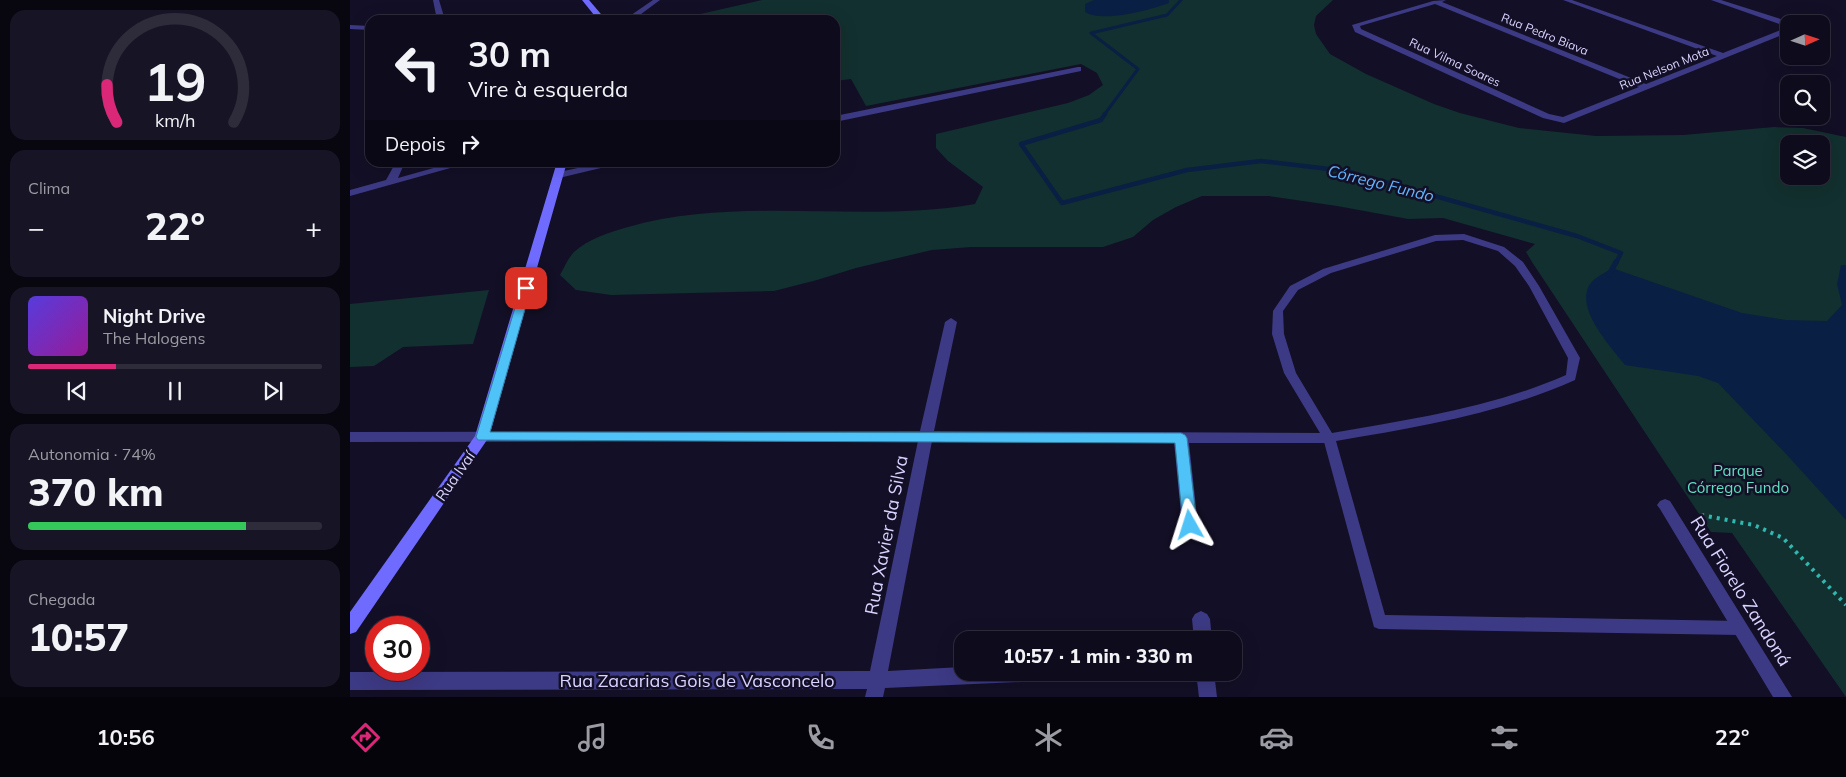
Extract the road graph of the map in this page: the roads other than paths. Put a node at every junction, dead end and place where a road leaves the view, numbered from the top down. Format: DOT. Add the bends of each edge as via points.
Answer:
graph roads {
  1 [pos="436,0"];
  2 [pos="585,0"];
  3 [pos="657,0"];
  4 [pos="1566,0"];
  5 [pos="1714,0"];
  6 [pos="1439,1"];
  7 [pos="440,15"];
  8 [pos="598,15"];
  9 [pos="635,15"];
  10 [pos="1780,22"];
  11 [pos="350,27"];
  12 [pos="365,28"];
  13 [pos="1780,29"];
  14 [pos="1725,56"];
  15 [pos="1078,69"];
  16 [pos="1647,87"];
  17 [pos="1546,116"];
  18 [pos="840,118"];
  19 [pos="399,167"];
  20 [pos="448,167"];
  21 [pos="561,167"];
  22 [pos="598,167"];
  23 [pos="559,175"];
  24 [pos="391,181"];
  25 [pos="350,193"];
  26 [pos="951,322"];
  27 [pos="926,436"];
  28 [pos="482,437"];
  29 [pos="350,438"];
  30 [pos="1181,438"];
  31 [pos="1329,438"];
  32 [pos="1664,505"];
  33 [pos="1190,525"];
  34 [pos="1201,619"];
  35 [pos="350,626"];
  36 [pos="1740,628"];
  37 [pos="1202,631"];
  38 [pos="954,680"];
  39 [pos="350,681"];
  40 [pos="1206,681"];
  41 [pos="875,688"];
  42 [pos="1208,697"];
  43 [pos="1783,697"];
  1 -- 7 [label="street"];
  2 -- 8 [label="main road"];
  3 -- 9 [label="street"];
  4 -- 14 [label="street"];
  5 -- 10 [label="street"];
  6 -- 16 [label="street, Rua Pedro Biava"];
  6 -- 17 [label="street, Rua Vilma Soares" via="1356,25 1358,30"];
  11 -- 12 [label="street"];
  13 -- 14 [label="street, Rua Nelson Mota"];
  14 -- 16 [label="street, Rua Nelson Mota"];
  15 -- 18 [label="street"];
  16 -- 17 [label="street, Rua Nelson Mota" via="1564,120"];
  19 -- 24 [label="street"];
  20 -- 24 [label="street"];
  21 -- 23 [label="main road, Rua Ivaí"];
  22 -- 23 [label="street"];
  23 -- 28 [label="main road, Rua Ivaí"];
  24 -- 25 [label="street"];
  26 -- 27 [label="street, Rua Xavier da Silva"];
  27 -- 28 [label="street"];
  27 -- 30 [label="street"];
  27 -- 41 [label="street, Rua Xavier da Silva"];
  28 -- 29 [label="street"];
  28 -- 35 [label="main road, Rua Ivaí"];
  30 -- 31 [label="street"];
  30 -- 33 [label="street"];
  31 -- 31 [label="lane" via="1290,373 1278,334 1278,311 1294,288 1327,272 1435,238 1464,237 1501,249 1520,264 1574,358 1571,377 1544,390 1475,410"];
  31 -- 36 [label="lane" via="1379,622"];
  32 -- 36 [label="street, Rua Fiorelo Zandoná"];
  34 -- 37 [label="street"];
  36 -- 43 [label="street, Rua Fiorelo Zandoná"];
  38 -- 41 [label="street, Rua Zacarias Gois de Vasconcelo"];
  39 -- 41 [label="street, Rua Zacarias Gois de Vasconcelo"];
  40 -- 42 [label="street"];
}
